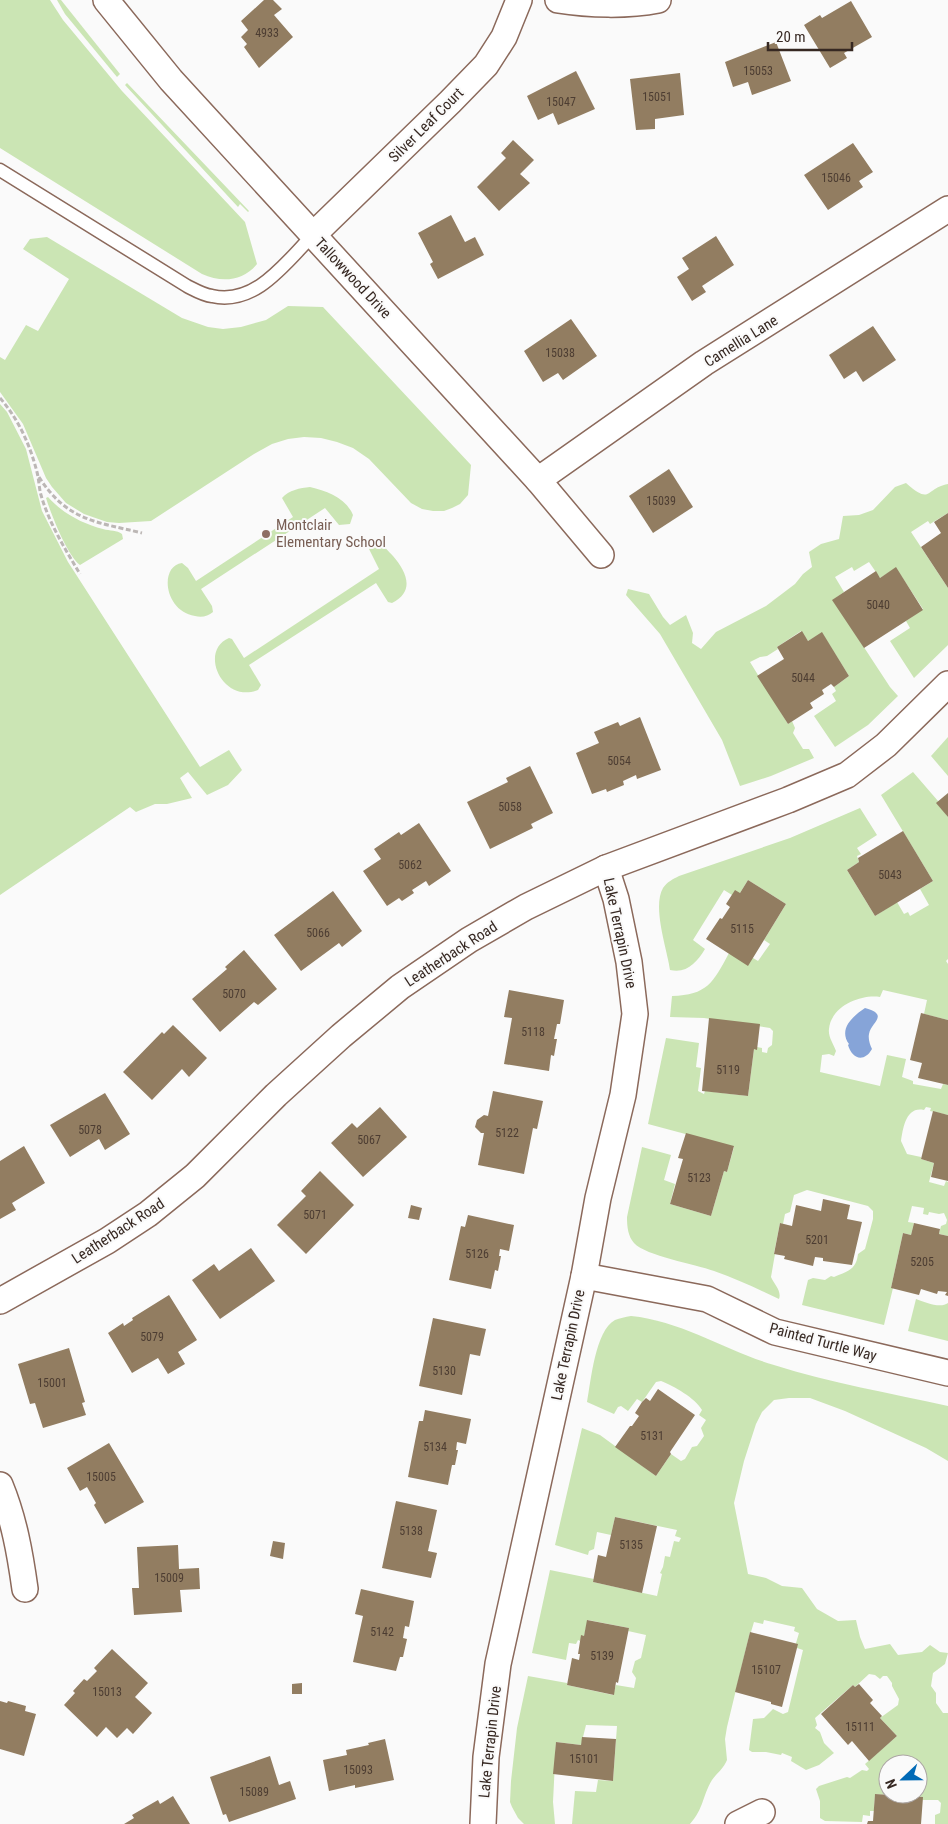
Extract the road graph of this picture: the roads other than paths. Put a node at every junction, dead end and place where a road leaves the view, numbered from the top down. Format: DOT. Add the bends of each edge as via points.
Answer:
graph roads {
  1 [pos="106,0"];
  2 [pos="519,0"];
  3 [pos="558,0"];
  4 [pos="658,0"];
  5 [pos="0,170"];
  6 [pos="948,209"];
  7 [pos="313,235"];
  8 [pos="538,480"];
  9 [pos="601,555"];
  10 [pos="948,684"];
  11 [pos="606,868"];
  12 [pos="584,1276"];
  13 [pos="0,1301"];
  14 [pos="948,1373"];
  15 [pos="0,1484"];
  16 [pos="25,1589"];
  17 [pos="762,1812"];
  18 [pos="483,1824"];
  19 [pos="738,1824"];
  1 -- 7 [label="street, Tallowwood Drive" via="171,80"];
  2 -- 7 [label="street, Silver Leaf Court" via="504,37 486,65"];
  3 -- 4 [label="street" via="577,3"];
  5 -- 7 [label="lane" via="187,286 211,296 233,298 257,289"];
  6 -- 8 [label="street, Camellia Lane" via="704,363"];
  7 -- 8 [label="street, Tallowwood Drive"];
  8 -- 9 [label="street, Tallowwood Drive"];
  10 -- 11 [label="street, Leatherback Road" via="886,745 847,775"];
  11 -- 12 [label="street, Lake Terrapin Drive" via="629,962 635,1014 622,1095"];
  11 -- 13 [label="street, Leatherback Road" via="526,907 469,940 400,987 276,1095 195,1176 148,1214"];
  12 -- 14 [label="street, Painted Turtle Way" via="707,1300 775,1332"];
  12 -- 18 [label="street, Lake Terrapin Drive" via="498,1664 486,1757"];
  15 -- 16 [label="street" via="18,1541"];
  17 -- 19 [label="street"];
}
